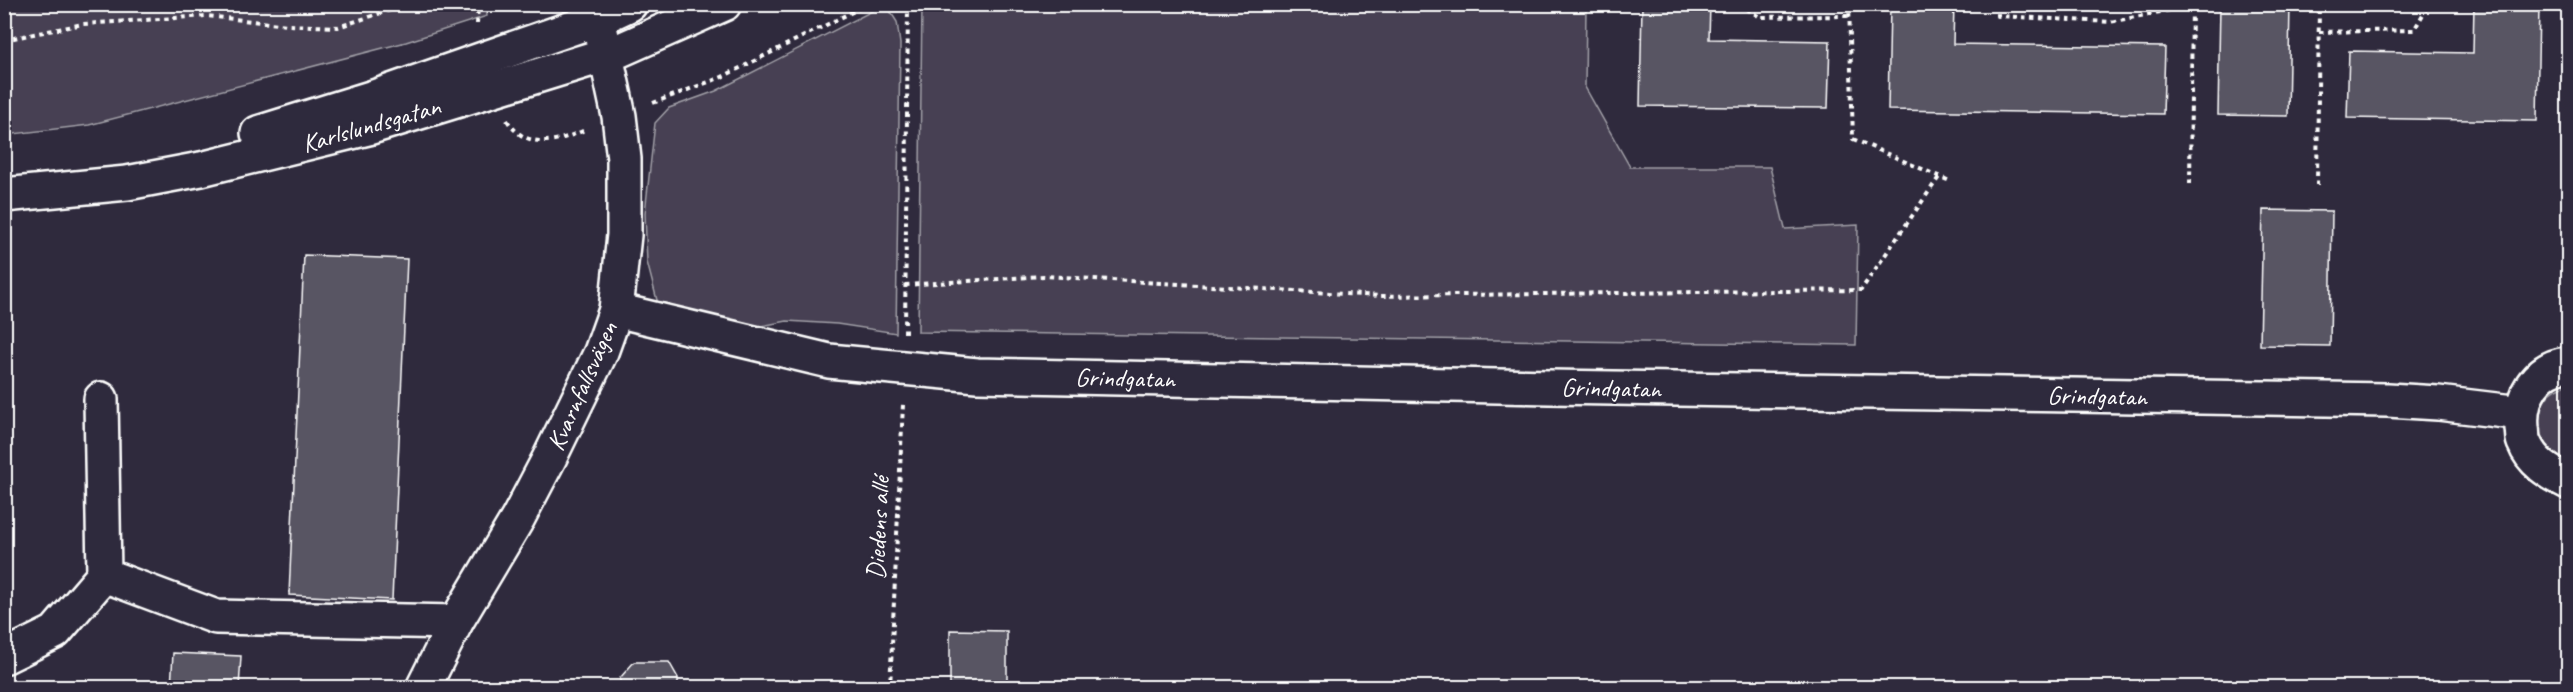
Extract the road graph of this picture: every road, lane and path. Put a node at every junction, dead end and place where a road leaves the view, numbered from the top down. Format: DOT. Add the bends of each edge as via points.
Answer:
graph roads {
  1 [pos="409,4"];
  2 [pos="630,4"];
  3 [pos="724,4"];
  4 [pos="908,4"];
  5 [pos="1740,4"];
  6 [pos="1849,4"];
  7 [pos="1998,4"];
  8 [pos="2175,4"];
  9 [pos="2192,4"];
  10 [pos="2319,4"];
  11 [pos="2429,4"];
  12 [pos="596,12"];
  13 [pos="1849,16"];
  14 [pos="2319,32"];
  15 [pos="4,40"];
  16 [pos="606,55"];
  17 [pos="1940,177"];
  18 [pos="1952,182"];
  19 [pos="2190,184"];
  20 [pos="2317,185"];
  21 [pos="4,188"];
  22 [pos="4,195"];
  23 [pos="905,285"];
  24 [pos="616,310"];
  25 [pos="2568,364"];
  26 [pos="905,370"];
  27 [pos="101,399"];
  28 [pos="2521,413"];
  29 [pos="2568,482"];
  30 [pos="104,575"];
  31 [pos="456,622"];
  32 [pos="4,657"];
  33 [pos="423,687"];
  34 [pos="890,687"];
  1 -- 15 [label="path" via="338,27 206,16 83,24"];
  2 -- 12 [label="street, Karlslundsgatan"];
  3 -- 16 [label="street, Karlslundsgatan"];
  4 -- 23 [label="path, Diedens allé"];
  5 -- 13 [label="path" via="1760,17"];
  6 -- 13 [label="path"];
  7 -- 8 [label="path" via="1998,16 2110,22 2170,10"];
  9 -- 19 [label="path"];
  10 -- 14 [label="path"];
  11 -- 14 [label="path" via="2414,30"];
  12 -- 16 [label="street, Kvarnfallsvägen"];
  12 -- 21 [label="street, Karlslundsgatan" via="279,128"];
  13 -- 17 [label="path" via="1853,139"];
  14 -- 20 [label="path"];
  16 -- 22 [label="street, Karlslundsgatan" via="368,128 201,170 127,183"];
  16 -- 24 [label="street, Kvarnfallsvägen" via="624,159 624,235"];
  17 -- 18 [label="path"];
  17 -- 23 [label="path" via="1861,290 1380,296 1044,276"];
  23 -- 26 [label="path, Diedens allé"];
  24 -- 26 [label="street, Grindgatan" via="829,361"];
  24 -- 31 [label="street, Kvarnfallsvägen" via="601,352 550,458"];
  25 -- 28 [label="street" via="2557,365 2540,376 2525,396"];
  26 -- 28 [label="street, Grindgatan" via="977,375 1550,387 2388,400"];
  26 -- 34 [label="path, Diedens allé"];
  27 -- 30 [label="street"];
  28 -- 29 [label="street" via="2523,442 2542,469"];
  30 -- 31 [label="street" via="216,617"];
  30 -- 32 [label="street" via="54,632"];
  31 -- 33 [label="street, Kvarnfallsvägen"];
}
